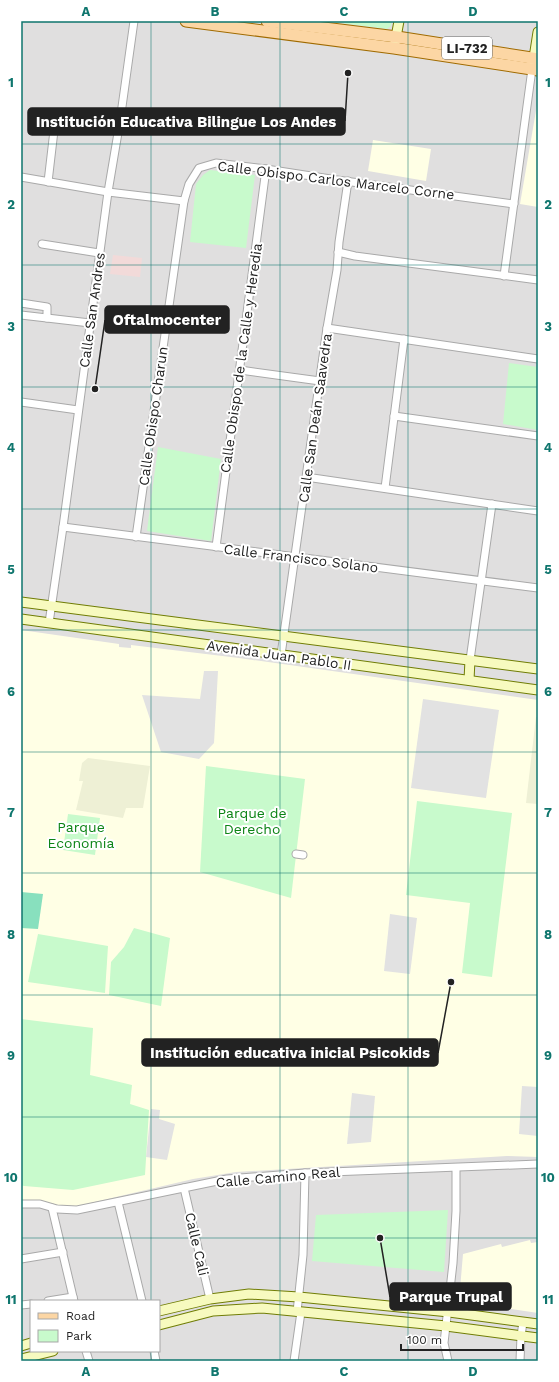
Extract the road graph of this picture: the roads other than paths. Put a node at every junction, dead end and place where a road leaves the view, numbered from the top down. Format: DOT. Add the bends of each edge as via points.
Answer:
graph roads {
  1 [pos="134,21"];
  2 [pos="186,21"];
  3 [pos="267,21"];
  4 [pos="399,21"];
  5 [pos="312,24"];
  6 [pos="538,32"];
  7 [pos="396,37"];
  8 [pos="394,48"];
  9 [pos="536,64"];
  10 [pos="120,121"];
  11 [pos="266,169"];
  12 [pos="21,177"];
  13 [pos="348,181"];
  14 [pos="48,182"];
  15 [pos="108,192"];
  16 [pos="184,201"];
  17 [pos="514,204"];
  18 [pos="42,244"];
  19 [pos="338,252"];
  20 [pos="99,253"];
  21 [pos="504,276"];
  22 [pos="538,280"];
  23 [pos="21,304"];
  24 [pos="21,315"];
  25 [pos="47,318"];
  26 [pos="90,323"];
  27 [pos="327,328"];
  28 [pos="404,339"];
  29 [pos="538,359"];
  30 [pos="240,370"];
  31 [pos="320,381"];
  32 [pos="21,402"];
  33 [pos="78,410"];
  34 [pos="394,416"];
  35 [pos="538,436"];
  36 [pos="306,477"];
  37 [pos="385,488"];
  38 [pos="492,504"];
  39 [pos="538,511"];
  40 [pos="63,527"];
  41 [pos="136,537"];
  42 [pos="216,547"];
  43 [pos="295,557"];
  44 [pos="482,581"];
  45 [pos="538,588"];
  46 [pos="21,602"];
  47 [pos="51,606"];
  48 [pos="21,619"];
  49 [pos="49,623"];
  50 [pos="284,636"];
  51 [pos="281,655"];
  52 [pos="470,660"];
  53 [pos="538,669"];
  54 [pos="468,680"];
  55 [pos="538,690"];
  56 [pos="538,1164"];
  57 [pos="456,1168"];
  58 [pos="305,1173"];
  59 [pos="184,1188"];
  60 [pos="118,1202"];
  61 [pos="21,1204"];
  62 [pos="52,1208"];
  63 [pos="63,1252"];
  64 [pos="21,1258"];
  65 [pos="299,1297"];
  66 [pos="74,1299"];
  67 [pos="210,1299"];
  68 [pos="61,1300"];
  69 [pos="142,1300"];
  70 [pos="160,1311"];
  71 [pos="299,1312"];
  72 [pos="449,1312"];
  73 [pos="523,1322"];
  74 [pos="538,1324"];
  75 [pos="160,1325"];
  76 [pos="446,1326"];
  77 [pos="521,1336"];
  78 [pos="538,1338"];
  79 [pos="48,1352"];
  80 [pos="21,1357"];
  81 [pos="294,1361"];
  82 [pos="448,1361"];
  83 [pos="520,1361"];
  1 -- 10 [label="street, Calle San Andres"];
  2 -- 8 [label="main road, LI-732"];
  3 -- 5 [label="main road, LI-732"];
  4 -- 7 [label="main road"];
  5 -- 7 [label="main road, LI-732"];
  6 -- 9 [label="main road"];
  7 -- 8 [label="main road"];
  7 -- 9 [label="main road, LI-732"];
  8 -- 9 [label="main road, LI-732"];
  9 -- 17 [label="street"];
  10 -- 14 [label="street" via="62,114 56,122"];
  10 -- 15 [label="street, Calle San Andres"];
  11 -- 13 [label="street, Calle Obispo Carlos Marcelo Corne"];
  11 -- 16 [label="street, Calle Obispo Carlos Marcelo Corne" via="216,163 199,168 189,184"];
  11 -- 30 [label="street, Calle Obispo de la Calle y Heredia"];
  12 -- 14 [label="street"];
  13 -- 17 [label="street, Calle Obispo Carlos Marcelo Corne"];
  13 -- 19 [label="street, Calle San Deán Saavedra"];
  14 -- 15 [label="street"];
  15 -- 16 [label="street"];
  15 -- 20 [label="street, Calle San Andres"];
  16 -- 41 [label="street, Calle Obispo Charun"];
  17 -- 21 [label="street"];
  18 -- 20 [label="street"];
  19 -- 21 [label="street"];
  19 -- 27 [label="street, Calle San Deán Saavedra"];
  20 -- 26 [label="street, Calle San Andres"];
  21 -- 22 [label="street"];
  23 -- 25 [label="street" via="47,307"];
  24 -- 25 [label="street"];
  25 -- 26 [label="street"];
  26 -- 33 [label="street, Calle San Andres"];
  27 -- 28 [label="street"];
  27 -- 31 [label="street, Calle San Deán Saavedra"];
  28 -- 29 [label="street"];
  28 -- 34 [label="street"];
  30 -- 31 [label="street"];
  30 -- 42 [label="street, Calle Obispo de la Calle y Heredia"];
  31 -- 36 [label="street, Calle San Deán Saavedra"];
  32 -- 33 [label="street"];
  33 -- 40 [label="street, Calle San Andres"];
  34 -- 35 [label="street"];
  34 -- 37 [label="street"];
  36 -- 37 [label="street"];
  36 -- 43 [label="street, Calle San Deán Saavedra"];
  37 -- 38 [label="street"];
  38 -- 39 [label="street"];
  38 -- 44 [label="street"];
  40 -- 41 [label="street, Calle Francisco Solano"];
  40 -- 47 [label="street, Calle San Andres"];
  41 -- 42 [label="street, Calle Francisco Solano"];
  42 -- 43 [label="street, Calle Francisco Solano"];
  43 -- 44 [label="street, Calle Francisco Solano"];
  43 -- 50 [label="street, Calle San Deán Saavedra"];
  44 -- 45 [label="street, Calle Francisco Solano"];
  44 -- 52 [label="street"];
  46 -- 47 [label="main road, Avenida Juan Pablo II"];
  47 -- 49 [label="street, Calle San Andres"];
  47 -- 50 [label="main road, Avenida Juan Pablo II"];
  48 -- 49 [label="main road, Avenida Juan Pablo II"];
  49 -- 51 [label="main road, Avenida Juan Pablo II"];
  50 -- 51 [label="street, Calle San Deán Saavedra"];
  50 -- 52 [label="main road, Avenida Juan Pablo II"];
  51 -- 54 [label="main road, Avenida Juan Pablo II"];
  52 -- 53 [label="main road, Avenida Juan Pablo II"];
  52 -- 54 [label="main road"];
  54 -- 55 [label="main road, Avenida Juan Pablo II"];
  56 -- 57 [label="street, Calle Camino Real"];
  57 -- 58 [label="street, Calle Camino Real"];
  57 -- 72 [label="street" via="456,1211"];
  58 -- 59 [label="street, Calle Camino Real" via="227,1179"];
  58 -- 65 [label="street"];
  59 -- 60 [label="street, Calle Camino Real"];
  59 -- 67 [label="street, Calle Cali"];
  60 -- 62 [label="street, Calle Camino Real" via="77,1210"];
  60 -- 69 [label="street"];
  61 -- 62 [label="street, Calle Camino Real" via="40,1204"];
  62 -- 63 [label="street"];
  63 -- 64 [label="street"];
  63 -- 66 [label="street"];
  65 -- 67 [label="main road" via="249,1294"];
  65 -- 71 [label="street"];
  65 -- 72 [label="main road"];
  66 -- 68 [label="street"];
  67 -- 70 [label="main road"];
  71 -- 75 [label="main road" via="262,1308 213,1312"];
  71 -- 76 [label="main road"];
  71 -- 81 [label="street"];
  72 -- 73 [label="main road"];
  72 -- 76 [label="street"];
  73 -- 74 [label="main road"];
  73 -- 77 [label="street"];
  76 -- 77 [label="main road"];
  76 -- 82 [label="street" via="444,1343"];
  77 -- 78 [label="main road"];
  77 -- 83 [label="street"];
  79 -- 80 [label="main road"];
}
